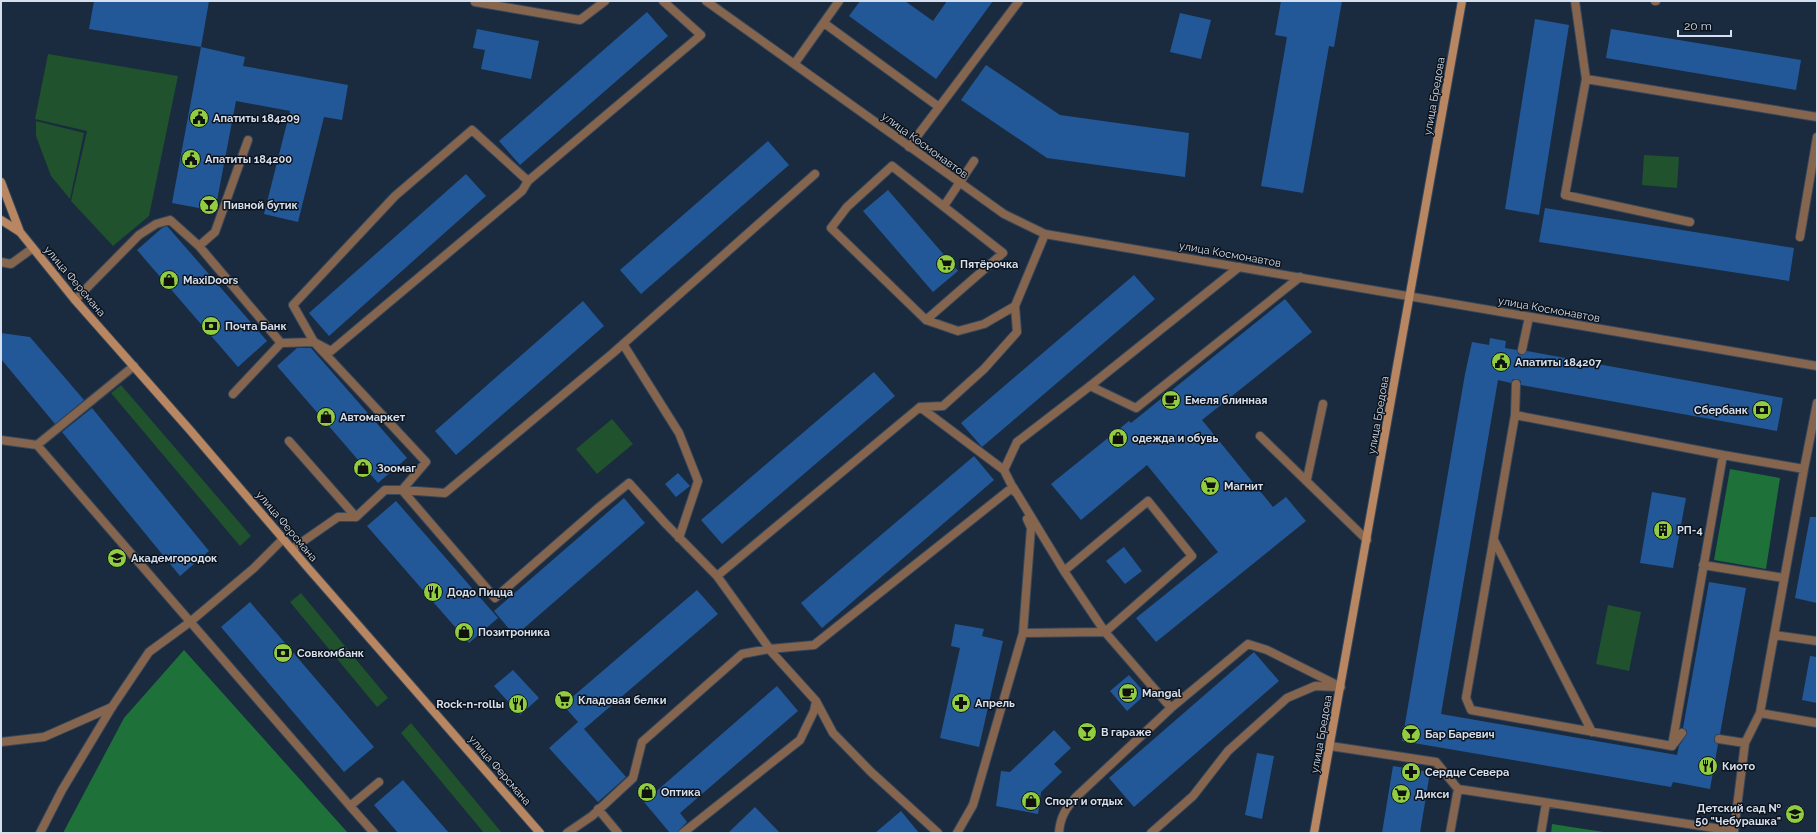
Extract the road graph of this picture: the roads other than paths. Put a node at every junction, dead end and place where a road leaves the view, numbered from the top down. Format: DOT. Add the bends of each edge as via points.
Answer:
graph roads {
  1 [pos="605,1"];
  2 [pos="663,1"];
  3 [pos="706,1"];
  4 [pos="839,1"];
  5 [pos="1019,1"];
  6 [pos="1462,1"];
  7 [pos="1575,1"];
  8 [pos="475,2"];
  9 [pos="824,23"];
  10 [pos="795,63"];
  11 [pos="1586,79"];
  12 [pos="939,107"];
  13 [pos="1817,117"];
  14 [pos="1817,138"];
  15 [pos="248,140"];
  16 [pos="909,147"];
  17 [pos="974,161"];
  18 [pos="815,174"];
  19 [pos="528,181"];
  20 [pos="1,182"];
  21 [pos="960,184"];
  22 [pos="944,206"];
  23 [pos="1,220"];
  24 [pos="1690,222"];
  25 [pos="20,232"];
  26 [pos="1045,234"];
  27 [pos="1800,237"];
  28 [pos="199,246"];
  29 [pos="33,248"];
  30 [pos="1,262"];
  31 [pos="1239,266"];
  32 [pos="1300,277"];
  33 [pos="1410,296"];
  34 [pos="75,300"];
  35 [pos="1015,306"];
  36 [pos="1530,317"];
  37 [pos="926,320"];
  38 [pos="314,342"];
  39 [pos="281,343"];
  40 [pos="623,344"];
  41 [pos="1522,350"];
  42 [pos="134,366"];
  43 [pos="1817,366"];
  44 [pos="1516,384"];
  45 [pos="1090,386"];
  46 [pos="234,394"];
  47 [pos="1817,403"];
  48 [pos="1323,404"];
  49 [pos="920,407"];
  50 [pos="1515,415"];
  51 [pos="1260,436"];
  52 [pos="1,440"];
  53 [pos="289,441"];
  54 [pos="37,445"];
  55 [pos="1723,455"];
  56 [pos="1004,470"];
  57 [pos="1804,470"];
  58 [pos="1307,479"];
  59 [pos="1013,487"];
  60 [pos="402,490"];
  61 [pos="356,516"];
  62 [pos="679,538"];
  63 [pos="283,539"];
  64 [pos="1367,540"];
  65 [pos="1494,540"];
  66 [pos="292,549"];
  67 [pos="1703,565"];
  68 [pos="1064,571"];
  69 [pos="717,576"];
  70 [pos="1784,578"];
  71 [pos="190,622"];
  72 [pos="1105,632"];
  73 [pos="1023,633"];
  74 [pos="1774,635"];
  75 [pos="1817,641"];
  76 [pos="769,648"];
  77 [pos="1341,687"];
  78 [pos="816,701"];
  79 [pos="112,707"];
  80 [pos="1172,708"];
  81 [pos="1760,713"];
  82 [pos="1817,723"];
  83 [pos="1592,732"];
  84 [pos="1682,733"];
  85 [pos="1719,739"];
  86 [pos="1,742"];
  87 [pos="1745,743"];
  88 [pos="1330,746"];
  89 [pos="1672,746"];
  90 [pos="379,782"];
  91 [pos="1458,789"];
  92 [pos="1546,803"];
  93 [pos="350,806"];
  94 [pos="598,810"];
  95 [pos="40,833"];
  96 [pos="374,833"];
  97 [pos="540,833"];
  98 [pos="567,833"];
  99 [pos="618,833"];
  100 [pos="683,833"];
  101 [pos="938,833"];
  102 [pos="957,833"];
  103 [pos="1059,833"];
  104 [pos="1151,833"];
  105 [pos="1314,833"];
  106 [pos="1450,833"];
  107 [pos="1541,833"];
  1 -- 8 [label="street" via="580,20"];
  2 -- 19 [label="street" via="701,35"];
  3 -- 10 [label="street, улица Космонавтов"];
  4 -- 9 [label="street"];
  5 -- 12 [label="street"];
  6 -- 33 [label="street, улица Бредова"];
  7 -- 11 [label="street"];
  9 -- 10 [label="street"];
  9 -- 12 [label="street"];
  10 -- 16 [label="street, улица Космонавтов"];
  11 -- 13 [label="street"];
  11 -- 24 [label="street" via="1565,195"];
  12 -- 16 [label="street"];
  14 -- 27 [label="street"];
  15 -- 28 [label="street" via="215,232"];
  16 -- 21 [label="street, улица Космонавтов"];
  17 -- 21 [label="street"];
  18 -- 40 [label="street"];
  19 -- 38 [label="street" via="522,191 331,351"];
  19 -- 38 [label="street" via="472,130 395,196 293,305"];
  20 -- 25 [label="street, улица Ферсмана"];
  21 -- 22 [label="street"];
  21 -- 26 [label="street, улица Космонавтов" via="1004,214"];
  22 -- 37 [label="street" via="1003,253"];
  22 -- 37 [label="street" via="892,166 847,207 830,228"];
  23 -- 25 [label="street, улица Ферсмана"];
  25 -- 29 [label="street, улица Ферсмана"];
  26 -- 31 [label="street, улица Космонавтов"];
  26 -- 35 [label="street"];
  28 -- 34 [label="street" via="170,220 156,224 139,235"];
  28 -- 39 [label="street"];
  29 -- 30 [label="street" via="11,264"];
  29 -- 34 [label="street, улица Ферсмана"];
  31 -- 32 [label="street, улица Космонавтов"];
  31 -- 45 [label="street"];
  32 -- 33 [label="street, улица Космонавтов"];
  32 -- 45 [label="street" via="1136,408"];
  33 -- 36 [label="street, улица Космонавтов"];
  33 -- 64 [label="street, улица Бредова"];
  34 -- 42 [label="street, улица Ферсмана"];
  35 -- 37 [label="street" via="984,324 958,331"];
  35 -- 49 [label="street" via="1017,332 984,369 943,406"];
  36 -- 41 [label="street"];
  36 -- 43 [label="street, улица Космонавтов"];
  38 -- 39 [label="street"];
  38 -- 60 [label="street" via="426,462"];
  39 -- 46 [label="street"];
  40 -- 60 [label="street" via="444,493"];
  40 -- 62 [label="street" via="679,433 698,481"];
  42 -- 54 [label="street"];
  42 -- 63 [label="street, улица Ферсмана"];
  44 -- 50 [label="street"];
  45 -- 56 [label="street" via="1017,442"];
  47 -- 57 [label="street"];
  48 -- 58 [label="street"];
  49 -- 56 [label="street"];
  49 -- 69 [label="street"];
  50 -- 55 [label="street"];
  50 -- 65 [label="street"];
  51 -- 58 [label="street"];
  52 -- 54 [label="street"];
  53 -- 61 [label="street"];
  54 -- 71 [label="street"];
  55 -- 57 [label="street"];
  55 -- 67 [label="street"];
  56 -- 59 [label="street"];
  57 -- 70 [label="street"];
  58 -- 64 [label="street"];
  59 -- 68 [label="street"];
  59 -- 73 [label="street" via="1031,528"];
  59 -- 76 [label="street" via="814,645"];
  60 -- 61 [label="street" via="385,490"];
  60 -- 62 [label="street" via="495,598 629,483"];
  61 -- 66 [label="street" via="338,517"];
  62 -- 69 [label="street"];
  63 -- 66 [label="street, улица Ферсмана"];
  63 -- 71 [label="street" via="254,568"];
  64 -- 77 [label="street, улица Бредова"];
  65 -- 83 [label="street"];
  65 -- 83 [label="street" via="1466,698 1471,710"];
  66 -- 97 [label="street, улица Ферсмана"];
  67 -- 70 [label="street"];
  67 -- 89 [label="street"];
  68 -- 72 [label="street"];
  68 -- 72 [label="street" via="1148,501 1192,556"];
  69 -- 76 [label="street"];
  70 -- 74 [label="street"];
  71 -- 79 [label="street" via="149,652"];
  71 -- 93 [label="street"];
  72 -- 73 [label="street"];
  72 -- 80 [label="street"];
  73 -- 102 [label="street" via="973,805"];
  74 -- 75 [label="street"];
  74 -- 81 [label="street"];
  76 -- 78 [label="street"];
  76 -- 94 [label="street" via="742,654 642,742 633,778"];
  77 -- 80 [label="street" via="1267,650 1248,644"];
  77 -- 88 [label="street, улица Бредова"];
  77 -- 104 [label="street" via="1315,686 1287,698 1228,751 1193,796"];
  78 -- 100 [label="street" via="800,740"];
  78 -- 101 [label="street" via="833,733 871,772"];
  79 -- 86 [label="street" via="44,737"];
  79 -- 95 [label="street" via="62,790"];
  80 -- 103 [label="street" via="1076,796 1064,810"];
  81 -- 82 [label="street"];
  81 -- 87 [label="street"];
  83 -- 89 [label="street"];
  84 -- 89 [label="street"];
  85 -- 87 [label="street"];
  87 -- 92 [label="street" via="1734,831"];
  88 -- 91 [label="street" via="1436,762"];
  88 -- 105 [label="street, улица Бредова"];
  90 -- 93 [label="street"];
  91 -- 92 [label="street"];
  91 -- 106 [label="street"];
  92 -- 107 [label="street"];
  93 -- 96 [label="street"];
  94 -- 98 [label="street"];
  94 -- 99 [label="street"];
}
